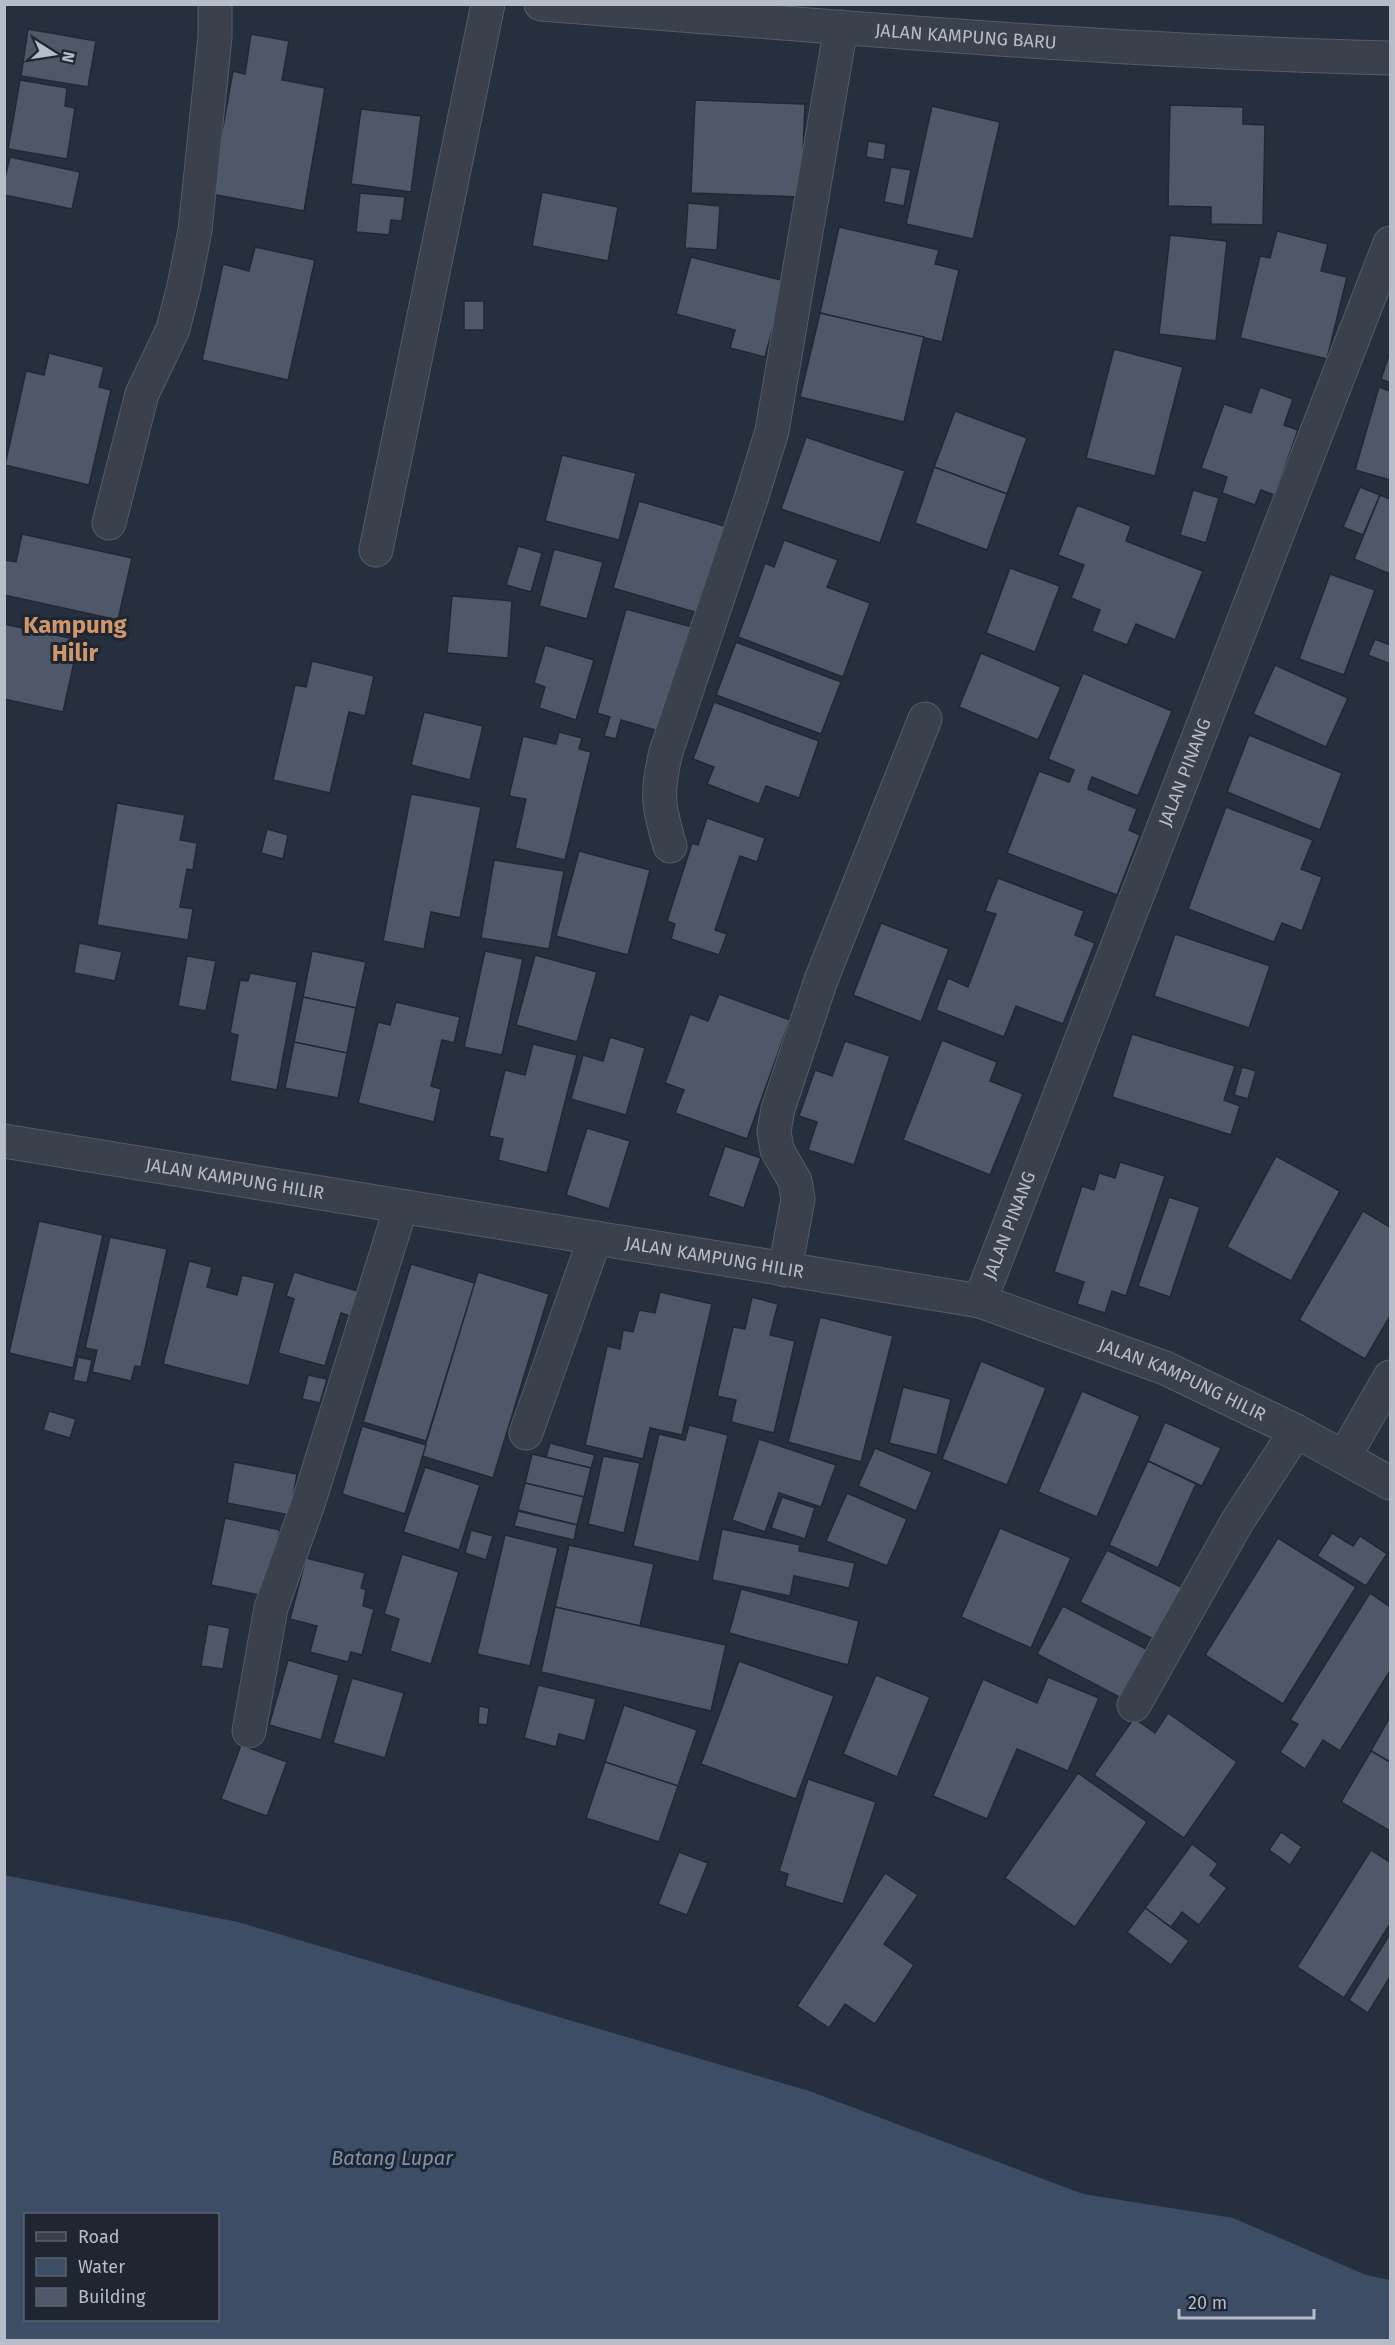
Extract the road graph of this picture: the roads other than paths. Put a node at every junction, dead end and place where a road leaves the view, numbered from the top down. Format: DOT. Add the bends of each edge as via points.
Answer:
graph roads {
  1 [pos="215,4"];
  2 [pos="488,4"];
  3 [pos="541,4"];
  4 [pos="840,27"];
  5 [pos="1390,58"];
  6 [pos="1390,243"];
  7 [pos="109,523"];
  8 [pos="376,550"];
  9 [pos="925,719"];
  10 [pos="670,846"];
  11 [pos="4,1141"];
  12 [pos="401,1207"];
  13 [pos="595,1238"];
  14 [pos="785,1270"];
  15 [pos="980,1301"];
  16 [pos="1390,1377"];
  17 [pos="1296,1431"];
  18 [pos="526,1433"];
  19 [pos="1344,1457"];
  20 [pos="1390,1483"];
  21 [pos="1134,1705"];
  22 [pos="249,1731"];
  1 -- 7 [label="street" via="195,230 184,286 173,329 142,394"];
  2 -- 8 [label="street"];
  3 -- 4 [label="street, JALAN KAMPUNG BARU"];
  4 -- 5 [label="street, JALAN KAMPUNG BARU" via="1234,54"];
  4 -- 10 [label="street" via="772,431 659,780 659,810"];
  6 -- 15 [label="street, JALAN PINANG"];
  9 -- 14 [label="street" via="821,980 778,1109 774,1131 777,1150 795,1181 798,1199"];
  11 -- 12 [label="street, JALAN KAMPUNG HILIR"];
  12 -- 13 [label="street, JALAN KAMPUNG HILIR"];
  12 -- 22 [label="street" via="308,1504 271,1608"];
  13 -- 14 [label="street, JALAN KAMPUNG HILIR"];
  13 -- 18 [label="street"];
  14 -- 15 [label="street, JALAN KAMPUNG HILIR"];
  15 -- 17 [label="street, JALAN KAMPUNG HILIR" via="1165,1368"];
  16 -- 19 [label="street"];
  17 -- 19 [label="street, JALAN KAMPUNG HILIR"];
  17 -- 21 [label="street" via="1237,1522"];
  19 -- 20 [label="street, JALAN KAMPUNG HILIR"];
}
